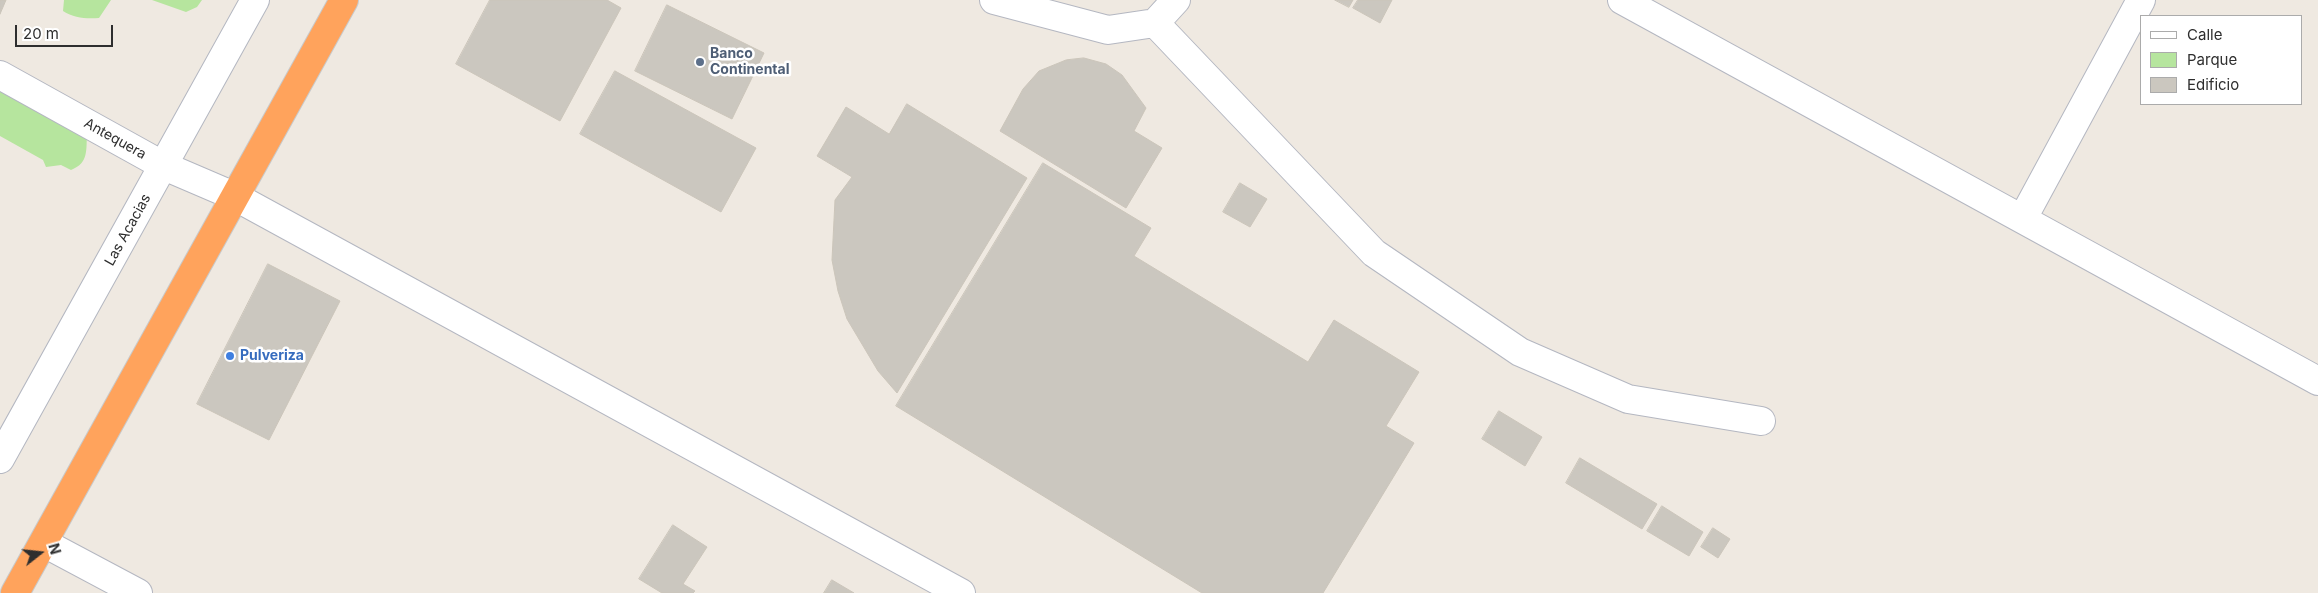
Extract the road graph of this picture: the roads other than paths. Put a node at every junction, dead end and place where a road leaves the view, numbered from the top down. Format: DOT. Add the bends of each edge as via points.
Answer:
graph roads {
  1 [pos="256,0"];
  2 [pos="344,0"];
  3 [pos="994,0"];
  4 [pos="1176,0"];
  5 [pos="1622,0"];
  6 [pos="2141,0"];
  7 [pos="1155,23"];
  8 [pos="0,75"];
  9 [pos="164,166"];
  10 [pos="234,196"];
  11 [pos="2023,218"];
  12 [pos="2318,381"];
  13 [pos="1761,421"];
  14 [pos="0,459"];
  15 [pos="44,543"];
  16 [pos="15,593"];
  17 [pos="138,593"];
  18 [pos="961,593"];
  1 -- 9 [label="street, Las Acacias"];
  2 -- 10 [label="highway"];
  3 -- 7 [label="street" via="1108,30"];
  4 -- 7 [label="street"];
  5 -- 11 [label="street"];
  6 -- 11 [label="street"];
  7 -- 13 [label="street" via="1374,253 1520,352 1628,399"];
  8 -- 9 [label="street, Antequera"];
  9 -- 10 [label="street, Antequera"];
  9 -- 14 [label="street, Las Acacias"];
  10 -- 15 [label="highway"];
  10 -- 18 [label="street, Antequera"];
  11 -- 12 [label="street"];
  15 -- 16 [label="highway"];
  15 -- 17 [label="street"];
}
